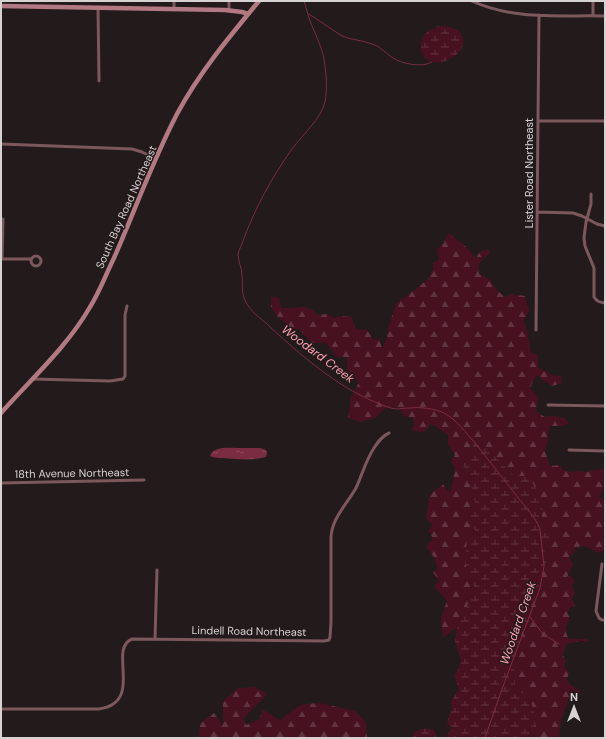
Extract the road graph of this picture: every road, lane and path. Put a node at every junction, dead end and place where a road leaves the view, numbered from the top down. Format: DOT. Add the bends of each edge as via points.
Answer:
graph roads {
  1 [pos="174,1"];
  2 [pos="229,1"];
  3 [pos="259,1"];
  4 [pos="472,1"];
  5 [pos="593,1"];
  6 [pos="1,6"];
  7 [pos="98,7"];
  8 [pos="174,9"];
  9 [pos="229,10"];
  10 [pos="248,14"];
  11 [pos="539,15"];
  12 [pos="593,16"];
  13 [pos="605,16"];
  14 [pos="99,81"];
  15 [pos="538,121"];
  16 [pos="605,121"];
  17 [pos="1,144"];
  18 [pos="156,159"];
  19 [pos="591,194"];
  20 [pos="538,212"];
  21 [pos="3,218"];
  22 [pos="587,219"];
  23 [pos="605,226"];
  24 [pos="2,259"];
  25 [pos="31,259"];
  26 [pos="605,303"];
  27 [pos="127,306"];
  28 [pos="536,330"];
  29 [pos="32,379"];
  30 [pos="548,406"];
  31 [pos="605,406"];
  32 [pos="1,413"];
  33 [pos="389,433"];
  34 [pos="569,450"];
  35 [pos="605,451"];
  36 [pos="144,480"];
  37 [pos="1,483"];
  38 [pos="602,564"];
  39 [pos="157,570"];
  40 [pos="605,620"];
  41 [pos="155,639"];
  42 [pos="1,709"];
  1 -- 8 [label="street"];
  2 -- 9 [label="street"];
  3 -- 10 [label="street, South Bay Road Northeast"];
  4 -- 11 [label="street" via="498,11"];
  5 -- 12 [label="street"];
  6 -- 7 [label="street"];
  7 -- 8 [label="street"];
  7 -- 14 [label="street"];
  8 -- 9 [label="street"];
  9 -- 10 [label="street"];
  10 -- 18 [label="street, South Bay Road Northeast" via="196,82"];
  11 -- 12 [label="street"];
  11 -- 15 [label="street, Lister Road Northeast"];
  12 -- 13 [label="street"];
  15 -- 16 [label="street"];
  15 -- 20 [label="street, Lister Road Northeast"];
  17 -- 18 [label="street" via="132,149"];
  18 -- 29 [label="street, South Bay Road Northeast" via="91,306 73,332"];
  19 -- 22 [label="street"];
  20 -- 22 [label="street" via="570,212"];
  20 -- 28 [label="street, Lister Road Northeast"];
  21 -- 24 [label="street"];
  22 -- 23 [label="street"];
  22 -- 26 [label="street" via="584,229 585,246 594,268 594,293 597,301"];
  24 -- 25 [label="street"];
  27 -- 29 [label="street" via="123,379"];
  29 -- 32 [label="street, South Bay Road Northeast"];
  30 -- 31 [label="street"];
  33 -- 41 [label="street, Lindell Road Northeast" via="381,438 373,450 333,525 329,640"];
  34 -- 35 [label="street"];
  36 -- 37 [label="street, 18th Avenue Northeast"];
  38 -- 40 [label="street" via="596,610 599,618"];
  39 -- 41 [label="street"];
  41 -- 42 [label="street, Lindell Road Northeast" via="132,639 124,645 122,692 116,702 107,708"];
}
